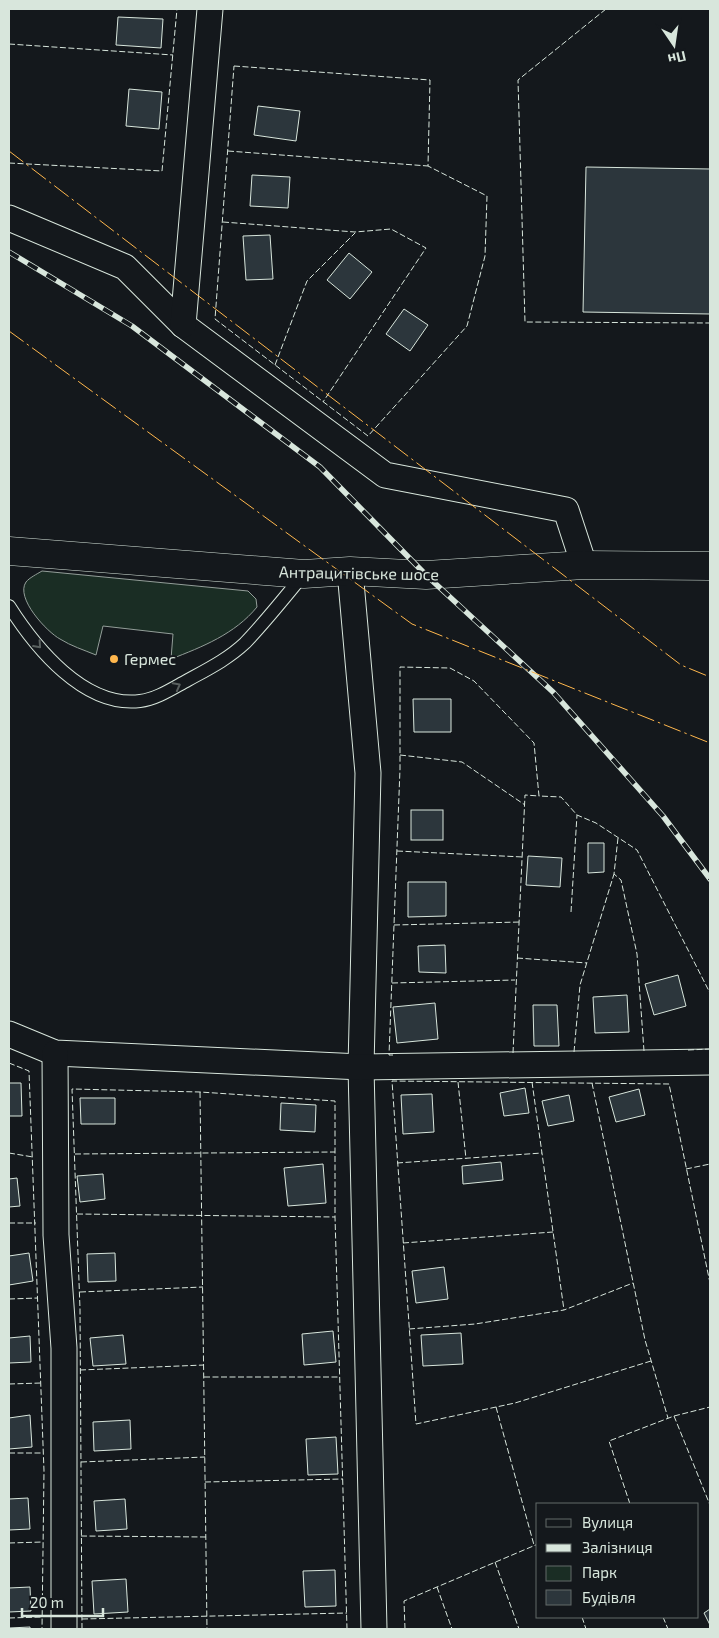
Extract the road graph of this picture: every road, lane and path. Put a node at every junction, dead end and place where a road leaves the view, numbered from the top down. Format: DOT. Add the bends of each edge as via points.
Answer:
graph roads {
  1 [pos="210,9"];
  2 [pos="9,218"];
  3 [pos="183,326"];
  4 [pos="9,551"];
  5 [pos="584,565"];
  6 [pos="710,566"];
  7 [pos="350,571"];
  8 [pos="304,574"];
  9 [pos="9,606"];
  10 [pos="9,1034"];
  11 [pos="55,1052"];
  12 [pos="710,1062"];
  13 [pos="361,1067"];
  14 [pos="64,1629"];
  15 [pos="374,1629"];
  1 -- 3 [label="street"];
  2 -- 3 [label="street" via="125,267"];
  3 -- 5 [label="street" via="385,475 566,510"];
  4 -- 8 [label="main road, Антрацитівське шосе"];
  5 -- 6 [label="main road, Антрацитівське шосе"];
  5 -- 7 [label="main road, Антрацитівське шосе" via="426,575"];
  7 -- 8 [label="main road, Антрацитівське шосе"];
  7 -- 13 [label="street" via="368,773"];
  9 -- 8 [label="lane, one-way" via="22,627 65,675 115,700 140,701 162,695 221,662 249,638"];
  10 -- 11 [label="street"];
  11 -- 13 [label="street"];
  11 -- 14 [label="street" via="56,1235 64,1348"];
  12 -- 13 [label="street"];
  13 -- 15 [label="street"];
}
